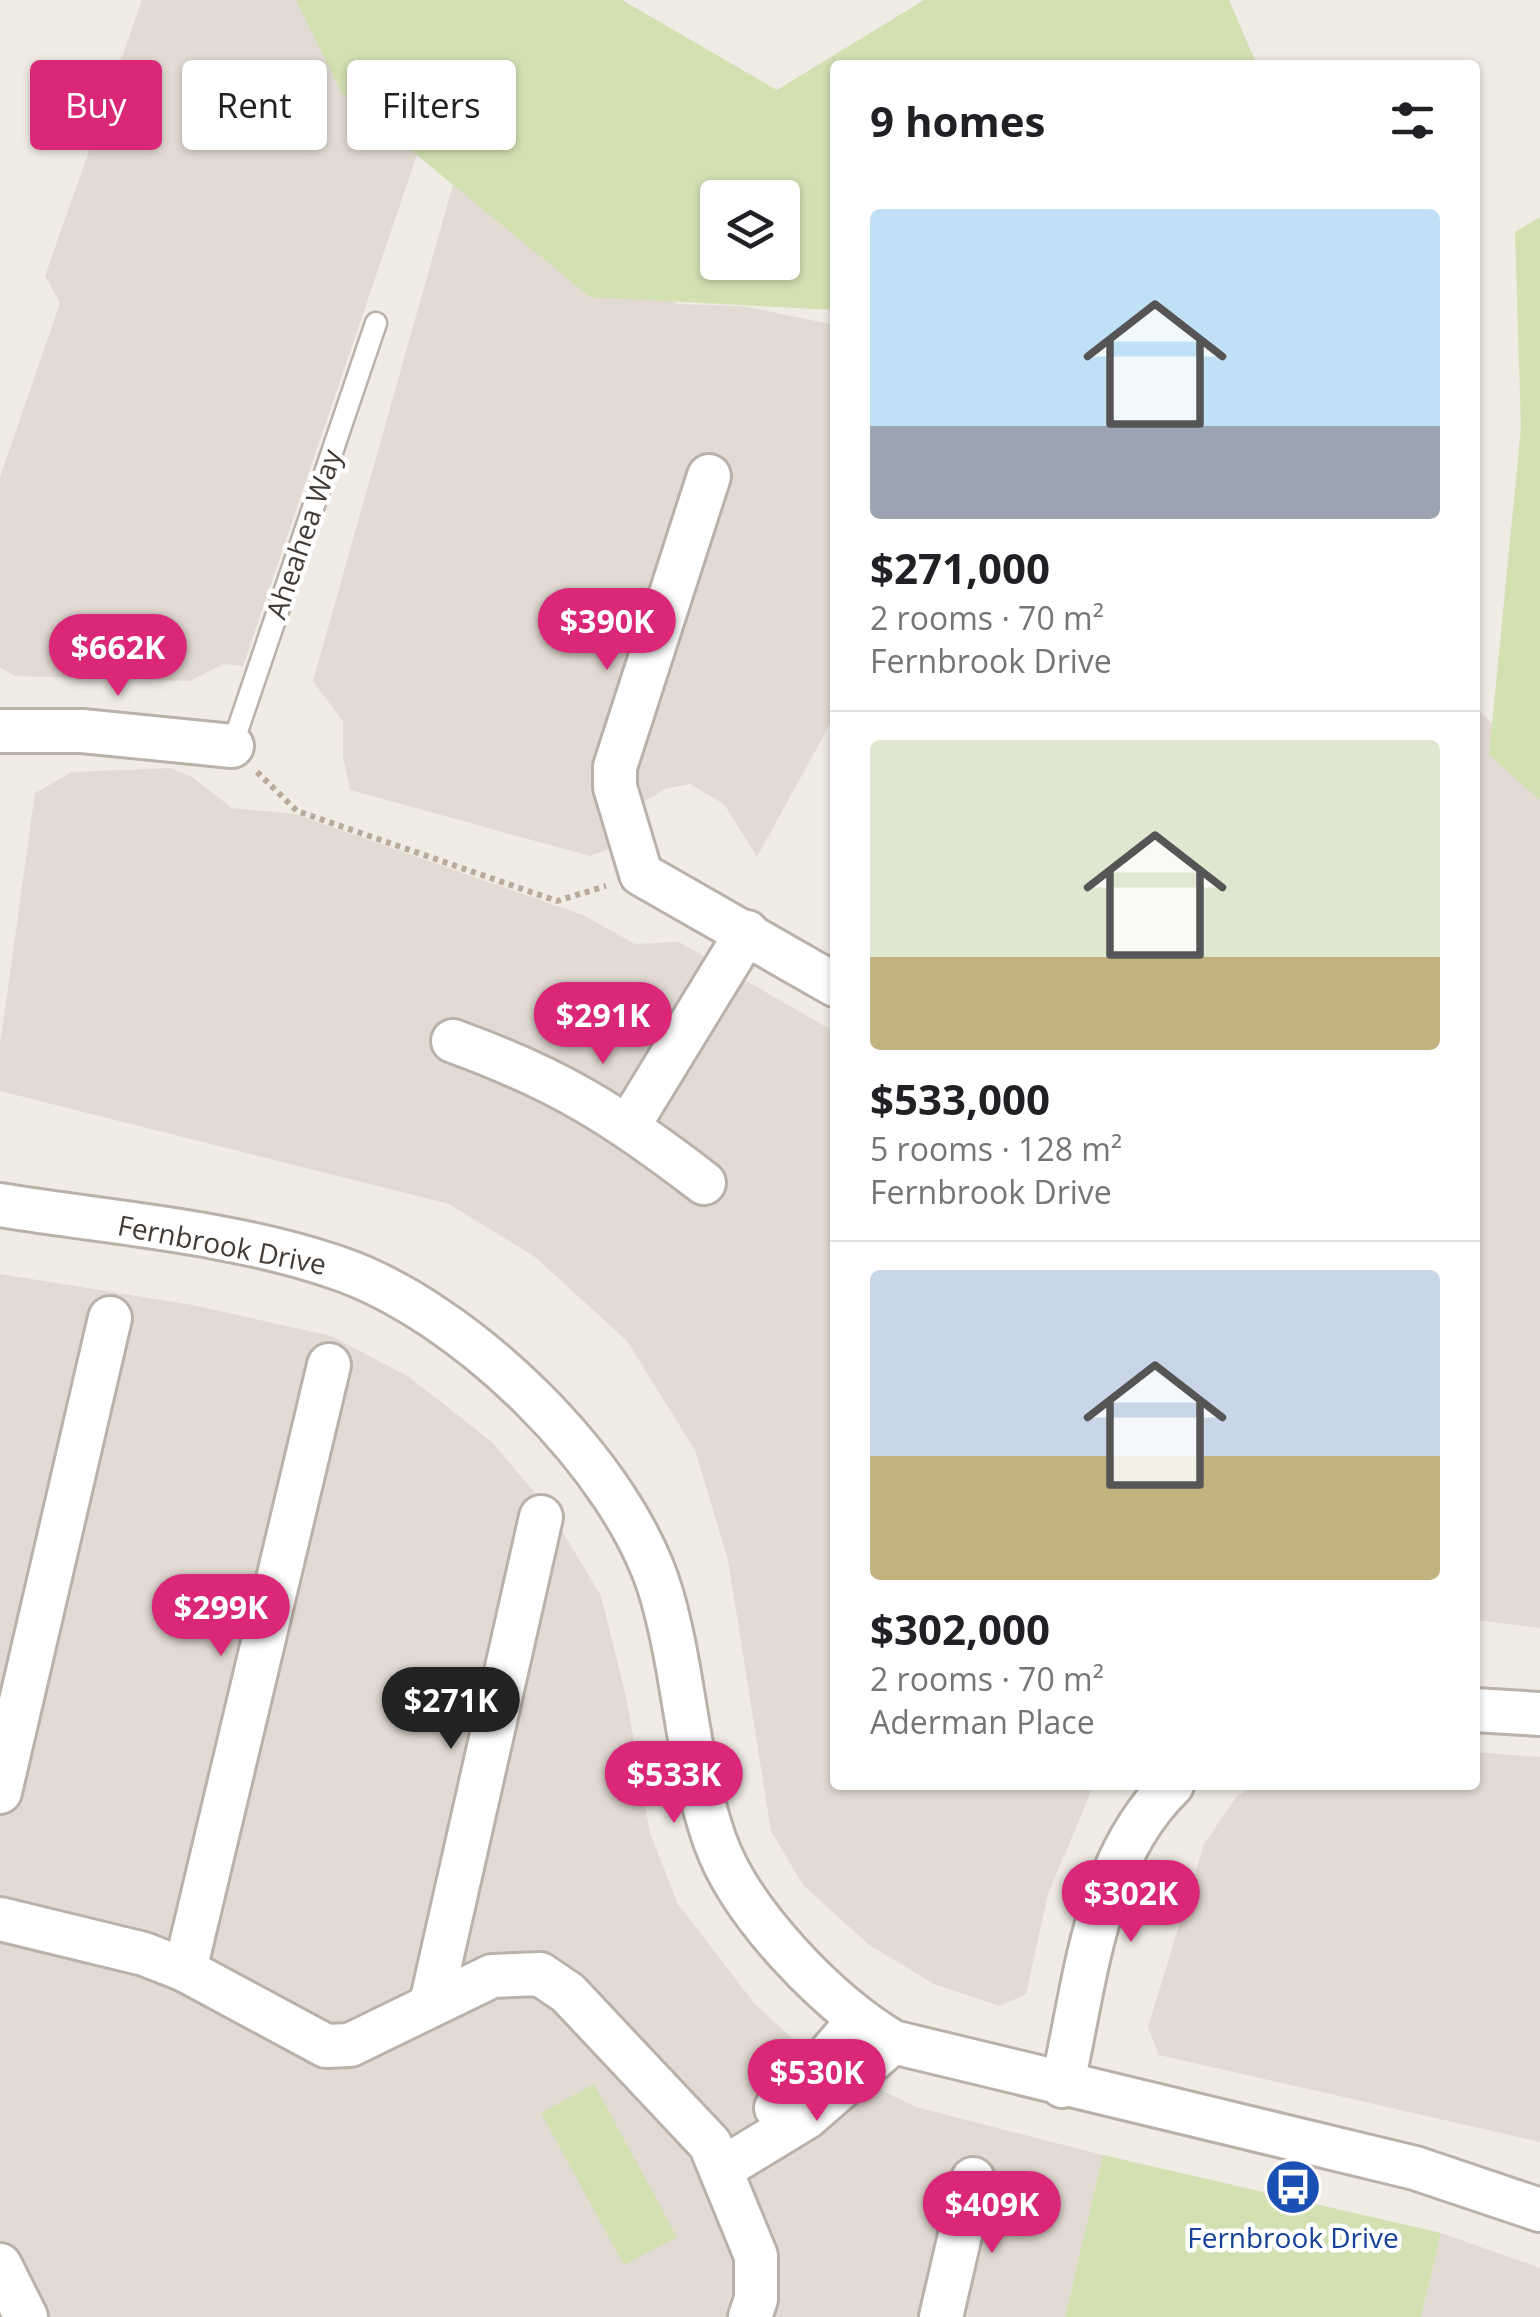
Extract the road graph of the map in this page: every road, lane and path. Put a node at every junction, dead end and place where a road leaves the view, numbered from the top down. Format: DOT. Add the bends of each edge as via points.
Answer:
graph roads {
  1 [pos="376,323"];
  2 [pos="709,476"];
  3 [pos="0,731"];
  4 [pos="232,746"];
  5 [pos="641,874"];
  6 [pos="747,932"];
  7 [pos="830,983"];
  8 [pos="453,1041"];
  9 [pos="628,1124"];
  10 [pos="704,1183"];
  11 [pos="0,1205"];
  12 [pos="110,1318"];
  13 [pos="328,1366"];
  14 [pos="541,1517"];
  15 [pos="1480,1710"];
  16 [pos="1540,1714"];
  17 [pos="1168,1790"];
  18 [pos="0,1792"];
  19 [pos="0,1919"];
  20 [pos="185,1970"];
  21 [pos="432,2004"];
  22 [pos="875,2031"];
  23 [pos="1062,2086"];
  24 [pos="716,2156"];
  25 [pos="973,2179"];
  26 [pos="1540,2210"];
  27 [pos="0,2266"];
  28 [pos="26,2317"];
  29 [pos="750,2317"];
  30 [pos="941,2317"];
  1 -- 4 [label="lane, Aheahea Way"];
  2 -- 5 [label="street" via="614,767"];
  3 -- 4 [label="street"];
  4 -- 5 [label="path" via="297,812 558,902"];
  5 -- 6 [label="street"];
  6 -- 7 [label="street"];
  6 -- 9 [label="street"];
  8 -- 9 [label="street" via="530,1068"];
  9 -- 10 [label="street"];
  11 -- 22 [label="street, Fernbrook Drive" via="256,1247 337,1267 420,1308 546,1409 623,1506 662,1594 716,1842 767,1930"];
  12 -- 18 [label="street"];
  13 -- 20 [label="street"];
  14 -- 21 [label="street"];
  15 -- 16 [label="street"];
  17 -- 23 [label="street" via="1130,1836 1109,1880"];
  19 -- 20 [label="street"];
  20 -- 21 [label="street" via="326,2046 350,2044"];
  21 -- 24 [label="street" via="492,1976 540,1974 568,1993"];
  22 -- 23 [label="street"];
  22 -- 24 [label="street" via="807,2117"];
  23 -- 26 [label="street" via="1415,2168"];
  24 -- 29 [label="street" via="756,2256"];
  25 -- 30 [label="street"];
  27 -- 28 [label="street"];
}
